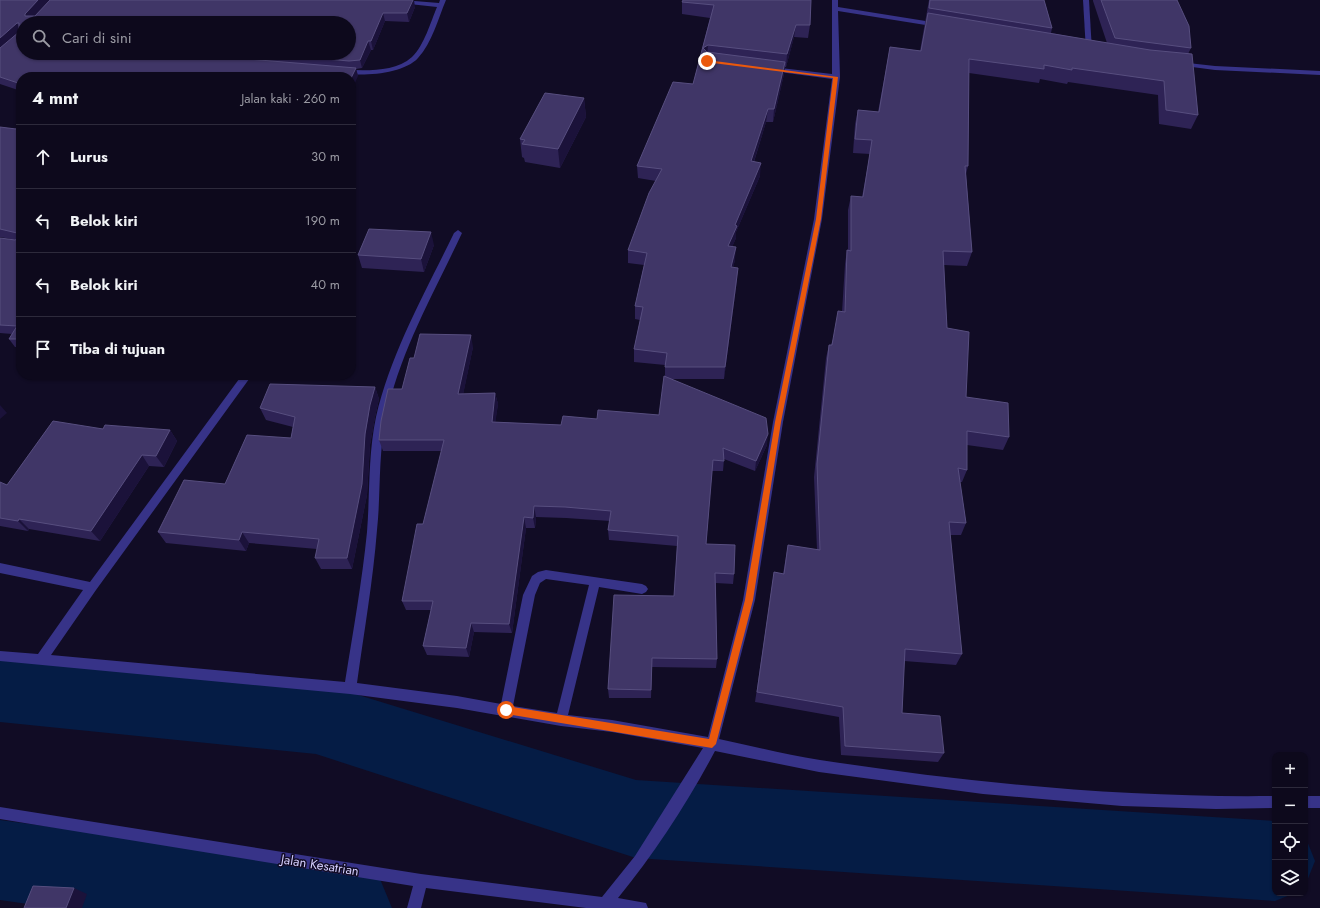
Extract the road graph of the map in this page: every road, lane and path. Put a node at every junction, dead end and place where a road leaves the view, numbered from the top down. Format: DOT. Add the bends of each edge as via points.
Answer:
graph roads {
  1 [pos="1086,0"];
  2 [pos="393,2"];
  3 [pos="442,3"];
  4 [pos="836,4"];
  5 [pos="949,27"];
  6 [pos="1081,50"];
  7 [pos="1089,51"];
  8 [pos="1097,52"];
  9 [pos="1168,63"];
  10 [pos="767,69"];
  11 [pos="356,73"];
  12 [pos="1320,73"];
  13 [pos="836,77"];
  14 [pos="458,233"];
  15 [pos="243,380"];
  16 [pos="0,568"];
  17 [pos="595,582"];
  18 [pos="92,587"];
  19 [pos="642,589"];
  20 [pos="0,656"];
  21 [pos="41,660"];
  22 [pos="350,688"];
  23 [pos="506,710"];
  24 [pos="561,720"];
  25 [pos="712,744"];
  26 [pos="1272,802"];
  27 [pos="1308,802"];
  28 [pos="1320,802"];
  29 [pos="0,813"];
  30 [pos="421,881"];
  31 [pos="605,904"];
  32 [pos="414,908"];
  33 [pos="641,908"];
  1 -- 7 [label="street"];
  2 -- 3 [label="street"];
  3 -- 11 [label="street" via="425,43 415,58 396,68"];
  4 -- 5 [label="street"];
  4 -- 13 [label="street"];
  6 -- 7 [label="street"];
  7 -- 8 [label="street"];
  9 -- 12 [label="street"];
  10 -- 13 [label="street"];
  13 -- 25 [label="street" via="818,219 778,422 749,600"];
  14 -- 22 [label="street" via="404,349 381,418 374,472 372,531"];
  15 -- 18 [label="street"];
  16 -- 18 [label="street"];
  17 -- 19 [label="street"];
  17 -- 23 [label="street" via="552,574 542,574 535,579 529,595"];
  17 -- 24 [label="street"];
  18 -- 21 [label="street"];
  20 -- 21 [label="street"];
  21 -- 22 [label="street"];
  22 -- 23 [label="street"];
  23 -- 24 [label="street"];
  24 -- 25 [label="street" via="612,726"];
  25 -- 26 [label="street" via="819,766 983,788 1122,800"];
  25 -- 31 [label="street" via="640,861"];
  27 -- 28 [label="street"];
  29 -- 30 [label="street, Jalan Kesatrian"];
  30 -- 31 [label="street, Jalan Kesatrian"];
  30 -- 32 [label="street"];
  31 -- 33 [label="street, Jalan Kesatrian"];
}
